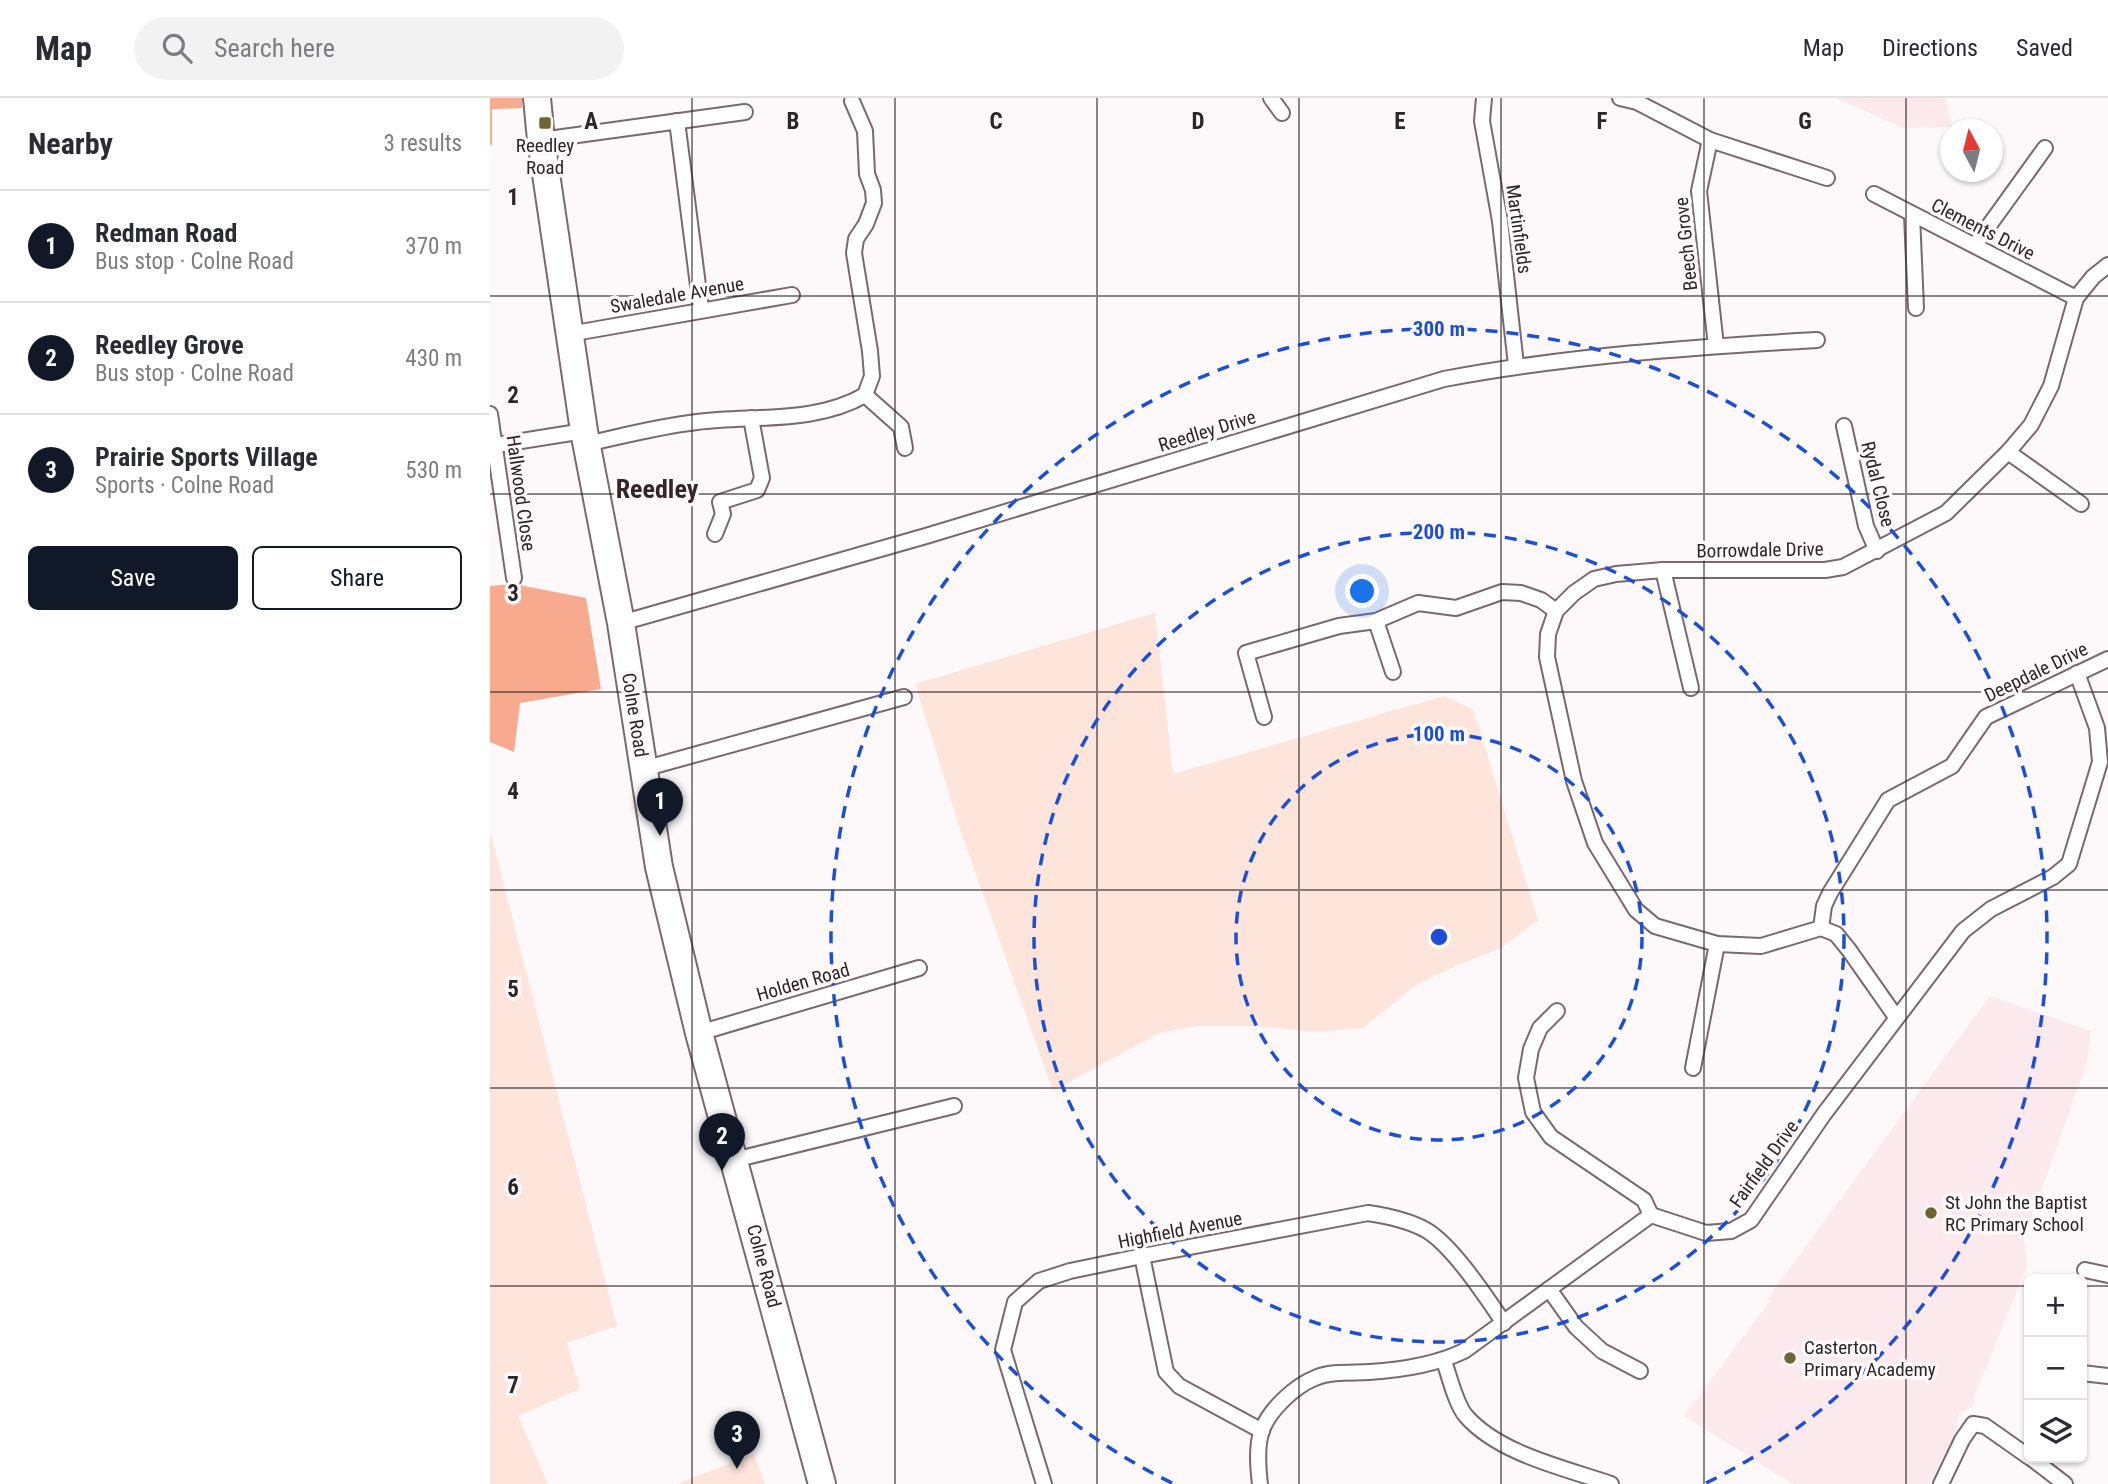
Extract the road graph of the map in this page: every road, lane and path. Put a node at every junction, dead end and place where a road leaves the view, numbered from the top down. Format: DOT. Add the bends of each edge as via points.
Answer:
graph roads {
  1 [pos="537,98"];
  2 [pos="1271,98"];
  3 [pos="1484,98"];
  4 [pos="1620,98"];
  5 [pos="852,101"];
  6 [pos="745,112"];
  7 [pos="1282,113"];
  8 [pos="677,121"];
  9 [pos="541,140"];
  10 [pos="1710,140"];
  11 [pos="2046,148"];
  12 [pos="1827,178"];
  13 [pos="1874,194"];
  14 [pos="1912,215"];
  15 [pos="1975,245"];
  16 [pos="2108,265"];
  17 [pos="792,295"];
  18 [pos="2076,298"];
  19 [pos="1916,308"];
  20 [pos="701,309"];
  21 [pos="569,334"];
  22 [pos="1817,340"];
  23 [pos="1716,346"];
  24 [pos="1516,365"];
  25 [pos="865,394"];
  26 [pos="490,414"];
  27 [pos="751,418"];
  28 [pos="1844,426"];
  29 [pos="585,437"];
  30 [pos="492,445"];
  31 [pos="905,448"];
  32 [pos="2008,452"];
  33 [pos="2081,504"];
  34 [pos="715,534"];
  35 [pos="1877,551"];
  36 [pos="1663,570"];
  37 [pos="514,578"];
  38 [pos="1556,611"];
  39 [pos="1376,621"];
  40 [pos="621,623"];
  41 [pos="2108,659"];
  42 [pos="1393,672"];
  43 [pos="2077,673"];
  44 [pos="1691,688"];
  45 [pos="904,697"];
  46 [pos="1264,717"];
  47 [pos="643,769"];
  48 [pos="1821,928"];
  49 [pos="1717,944"];
  50 [pos="919,968"];
  51 [pos="1557,1011"];
  52 [pos="1896,1017"];
  53 [pos="699,1033"];
  54 [pos="1693,1068"];
  55 [pos="954,1106"];
  56 [pos="734,1160"];
  57 [pos="1651,1215"];
  58 [pos="1142,1256"];
  59 [pos="2085,1270"];
  60 [pos="2108,1275"];
  61 [pos="1549,1289"];
  62 [pos="1504,1323"];
  63 [pos="1444,1361"];
  64 [pos="1640,1371"];
  65 [pos="2087,1374"];
  66 [pos="2108,1376"];
  67 [pos="1262,1431"];
  68 [pos="2024,1453"];
  69 [pos="2038,1463"];
  70 [pos="822,1484"];
  71 [pos="1044,1484"];
  72 [pos="1259,1484"];
  73 [pos="1611,1484"];
  74 [pos="1941,1484"];
  75 [pos="2065,1484"];
  1 -- 9 [label="highway, Colne Road"];
  2 -- 7 [label="street"];
  3 -- 24 [label="street, Martinfields" via="1482,121 1500,221"];
  4 -- 10 [label="street" via="1637,102"];
  5 -- 25 [label="street" via="865,131 874,203 854,253 872,376"];
  6 -- 8 [label="street"];
  8 -- 9 [label="street"];
  8 -- 20 [label="street"];
  9 -- 21 [label="highway, Colne Road"];
  10 -- 12 [label="street"];
  10 -- 23 [label="street, Beech Grove" via="1699,191"];
  11 -- 15 [label="street"];
  13 -- 14 [label="street, Clements Drive"];
  14 -- 15 [label="street, Clements Drive"];
  14 -- 19 [label="street"];
  15 -- 18 [label="street, Clements Drive"];
  16 -- 18 [label="street"];
  17 -- 20 [label="street, Swaledale Avenue"];
  18 -- 32 [label="street, Borrowdale Drive" via="2051,386 2031,425"];
  20 -- 21 [label="street, Swaledale Avenue"];
  21 -- 29 [label="highway, Colne Road"];
  22 -- 23 [label="street, Reedley Drive"];
  23 -- 24 [label="street, Reedley Drive"];
  24 -- 40 [label="street, Reedley Drive" via="1444,379"];
  25 -- 27 [label="street" via="849,404 790,417"];
  25 -- 31 [label="street" via="901,427"];
  26 -- 30 [label="street, Hallwood Close"];
  27 -- 29 [label="street"];
  27 -- 34 [label="street" via="762,478 757,490 720,502 723,514"];
  28 -- 35 [label="street, Rydal Close" via="1866,526"];
  29 -- 30 [label="street"];
  29 -- 40 [label="highway, Colne Road"];
  30 -- 37 [label="street, Hallwood Close"];
  32 -- 33 [label="street"];
  32 -- 35 [label="street, Borrowdale Drive" via="1946,513"];
  35 -- 36 [label="street, Borrowdale Drive" via="1825,570"];
  36 -- 38 [label="street, Borrowdale Drive" via="1594,579"];
  36 -- 44 [label="street"];
  38 -- 39 [label="street" via="1531,596 1502,592 1456,608 1418,603"];
  38 -- 49 [label="street" via="1547,657 1574,781 1595,843 1636,910 1655,926"];
  39 -- 42 [label="street"];
  39 -- 46 [label="street" via="1339,626 1247,653"];
  40 -- 47 [label="highway, Colne Road"];
  41 -- 43 [label="street, Deepdale Drive"];
  43 -- 48 [label="street, Deepdale Drive" via="1986,717 1952,766 1888,800 1830,893"];
  43 -- 52 [label="street, Fairfield Drive" via="2097,728 2100,762 2069,864 1991,909 1963,931"];
  45 -- 47 [label="street"];
  47 -- 53 [label="highway, Colne Road" via="659,867"];
  48 -- 49 [label="street" via="1761,946"];
  48 -- 52 [label="street" via="1836,934"];
  49 -- 54 [label="street"];
  50 -- 53 [label="street, Holden Road"];
  51 -- 57 [label="street" via="1531,1048 1525,1078 1533,1112 1550,1137 1644,1200"];
  52 -- 57 [label="street, Fairfield Drive" via="1751,1220 1731,1231 1706,1233"];
  53 -- 56 [label="highway, Colne Road"];
  55 -- 56 [label="street"];
  56 -- 70 [label="highway, Colne Road"];
  57 -- 61 [label="street"];
  58 -- 62 [label="street, Highfield Avenue" via="1368,1213 1395,1217 1427,1230 1470,1275"];
  58 -- 67 [label="street" via="1166,1372 1179,1387"];
  58 -- 71 [label="street, Highfield Avenue" via="1039,1281 1015,1302 1003,1350"];
  59 -- 60 [label="street"];
  61 -- 62 [label="street"];
  61 -- 64 [label="street" via="1576,1327 1602,1351"];
  62 -- 63 [label="street"];
  63 -- 67 [label="street" via="1315,1378 1289,1395"];
  63 -- 73 [label="street" via="1464,1414 1492,1437 1531,1457"];
  65 -- 66 [label="street"];
  67 -- 72 [label="street"];
  68 -- 74 [label="street" via="1985,1426 1973,1424"];
  69 -- 75 [label="street"];
}
